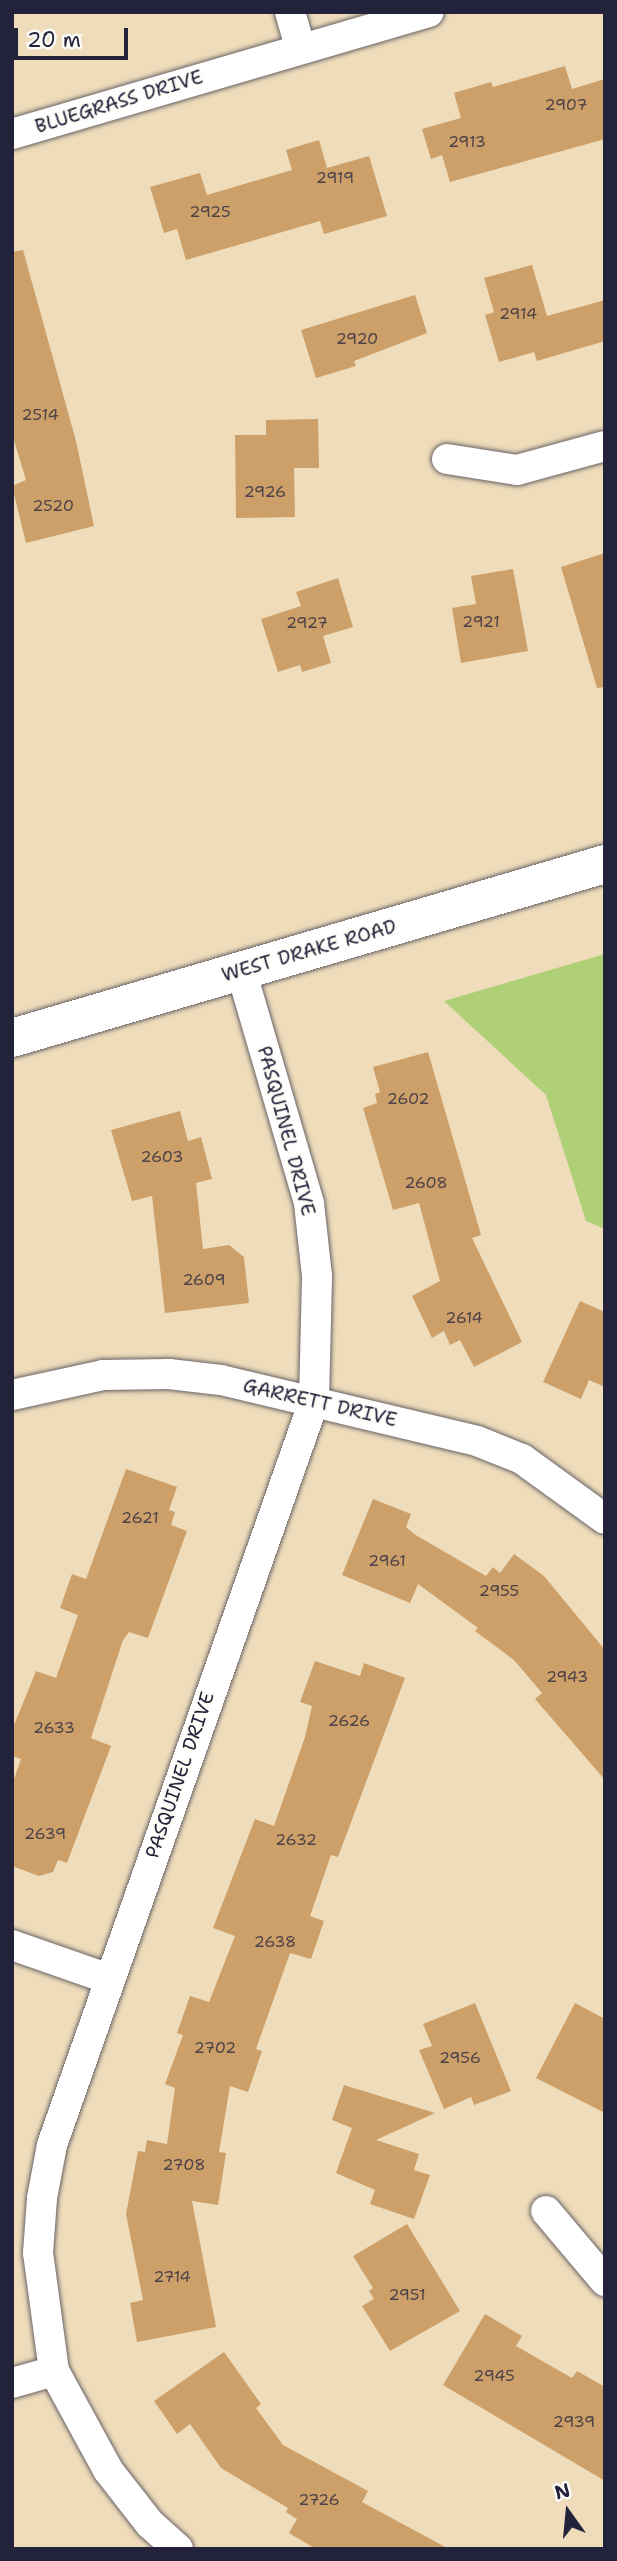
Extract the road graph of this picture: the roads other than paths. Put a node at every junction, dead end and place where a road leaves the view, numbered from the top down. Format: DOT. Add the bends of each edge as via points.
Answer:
graph roads {
  1 [pos="290,12"];
  2 [pos="428,12"];
  3 [pos="300,47"];
  4 [pos="12,134"];
  5 [pos="605,446"];
  6 [pos="447,459"];
  7 [pos="605,864"];
  8 [pos="241,971"];
  9 [pos="12,1038"];
  10 [pos="12,1395"];
  11 [pos="314,1401"];
  12 [pos="605,1519"];
  13 [pos="12,1945"];
  14 [pos="109,1979"];
  15 [pos="546,2211"];
  16 [pos="605,2281"];
  17 [pos="54,2371"];
  18 [pos="12,2383"];
  19 [pos="178,2549"];
  1 -- 3 [label="street"];
  2 -- 3 [label="street, BLUEGRASS DRIVE"];
  3 -- 4 [label="street, BLUEGRASS DRIVE"];
  5 -- 6 [label="street" via="517,470"];
  7 -- 8 [label="main road, WEST DRAKE ROAD"];
  8 -- 9 [label="main road, WEST DRAKE ROAD"];
  8 -- 11 [label="street, PASQUINEL DRIVE" via="309,1203 317,1276"];
  10 -- 11 [label="street, GARRETT DRIVE" via="103,1375 169,1374"];
  11 -- 12 [label="street, GARRETT DRIVE" via="477,1441 522,1459"];
  11 -- 14 [label="street, PASQUINEL DRIVE"];
  13 -- 14 [label="street"];
  14 -- 17 [label="street, PASQUINEL DRIVE" via="52,2145 42,2198 38,2253"];
  15 -- 16 [label="street"];
  17 -- 18 [label="street"];
  17 -- 19 [label="street, PASQUINEL DRIVE" via="108,2470 150,2524"];
}
